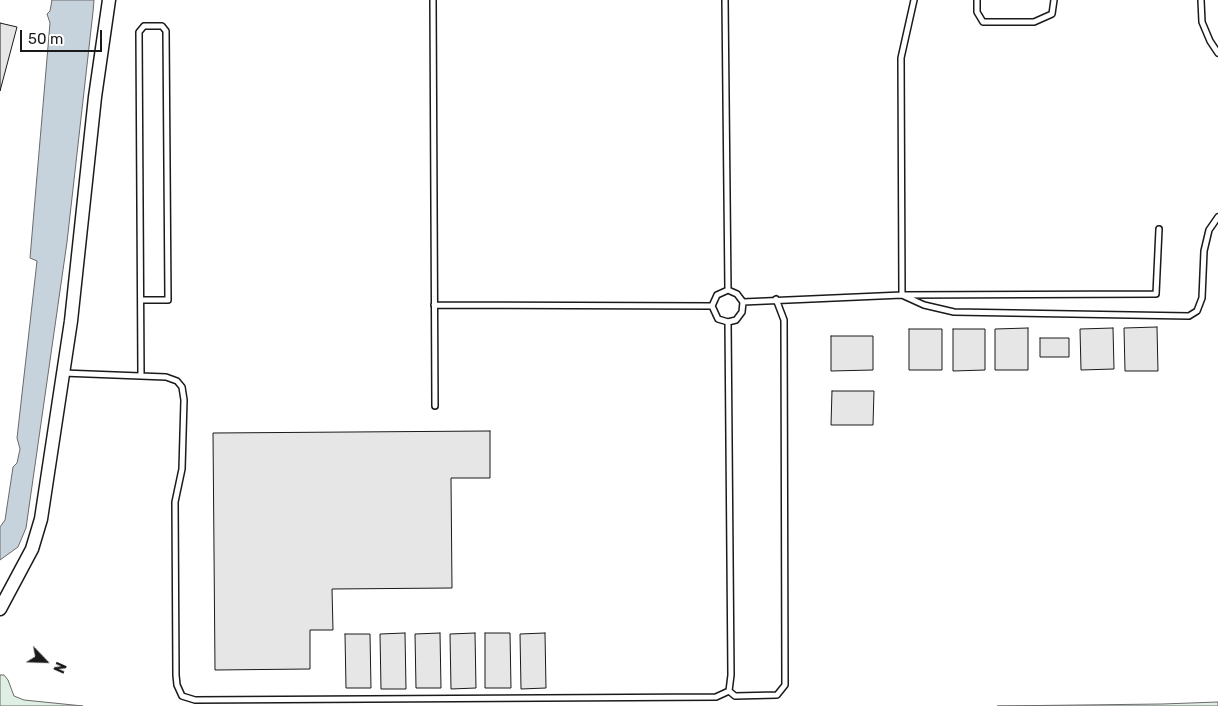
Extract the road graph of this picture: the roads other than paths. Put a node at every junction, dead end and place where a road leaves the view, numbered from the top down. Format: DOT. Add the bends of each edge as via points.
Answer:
graph roads {
  1 [pos="108,0"];
  2 [pos="433,0"];
  3 [pos="725,0"];
  4 [pos="914,0"];
  5 [pos="977,0"];
  6 [pos="1054,0"];
  7 [pos="1201,0"];
  8 [pos="1218,53"];
  9 [pos="1218,217"];
  10 [pos="1159,229"];
  11 [pos="728,290"];
  12 [pos="902,295"];
  13 [pos="776,299"];
  14 [pos="141,300"];
  15 [pos="743,302"];
  16 [pos="434,305"];
  17 [pos="712,306"];
  18 [pos="728,322"];
  19 [pos="63,373"];
  20 [pos="141,375"];
  21 [pos="435,406"];
  22 [pos="0,609"];
  23 [pos="729,691"];
  1 -- 19 [label="street"];
  2 -- 16 [label="lane"];
  3 -- 11 [label="lane"];
  4 -- 12 [label="lane" via="901,58"];
  5 -- 6 [label="lane" via="977,12 983,22 1034,22 1052,14"];
  7 -- 8 [label="lane" via="1202,22"];
  9 -- 12 [label="lane" via="1209,230 1204,251 1202,298 1197,311 1189,316 954,312 924,305"];
  10 -- 12 [label="lane" via="1156,294"];
  11 -- 15 [label="lane"];
  11 -- 17 [label="lane" via="717,295"];
  12 -- 13 [label="lane"];
  13 -- 15 [label="lane"];
  13 -- 23 [label="lane" via="784,320 784,685 777,695 735,696"];
  14 -- 14 [label="lane" via="139,32 144,26 162,26 166,32 168,300"];
  14 -- 20 [label="lane"];
  15 -- 18 [label="lane" via="742,312 736,320"];
  16 -- 17 [label="lane"];
  16 -- 21 [label="lane"];
  17 -- 18 [label="lane" via="718,319"];
  18 -- 23 [label="lane"];
  19 -- 20 [label="lane"];
  19 -- 22 [label="street" via="37,536"];
  20 -- 23 [label="lane" via="166,376 177,381 182,387 184,400 182,469 175,502 176,675 182,696 194,700 716,697"];
}
